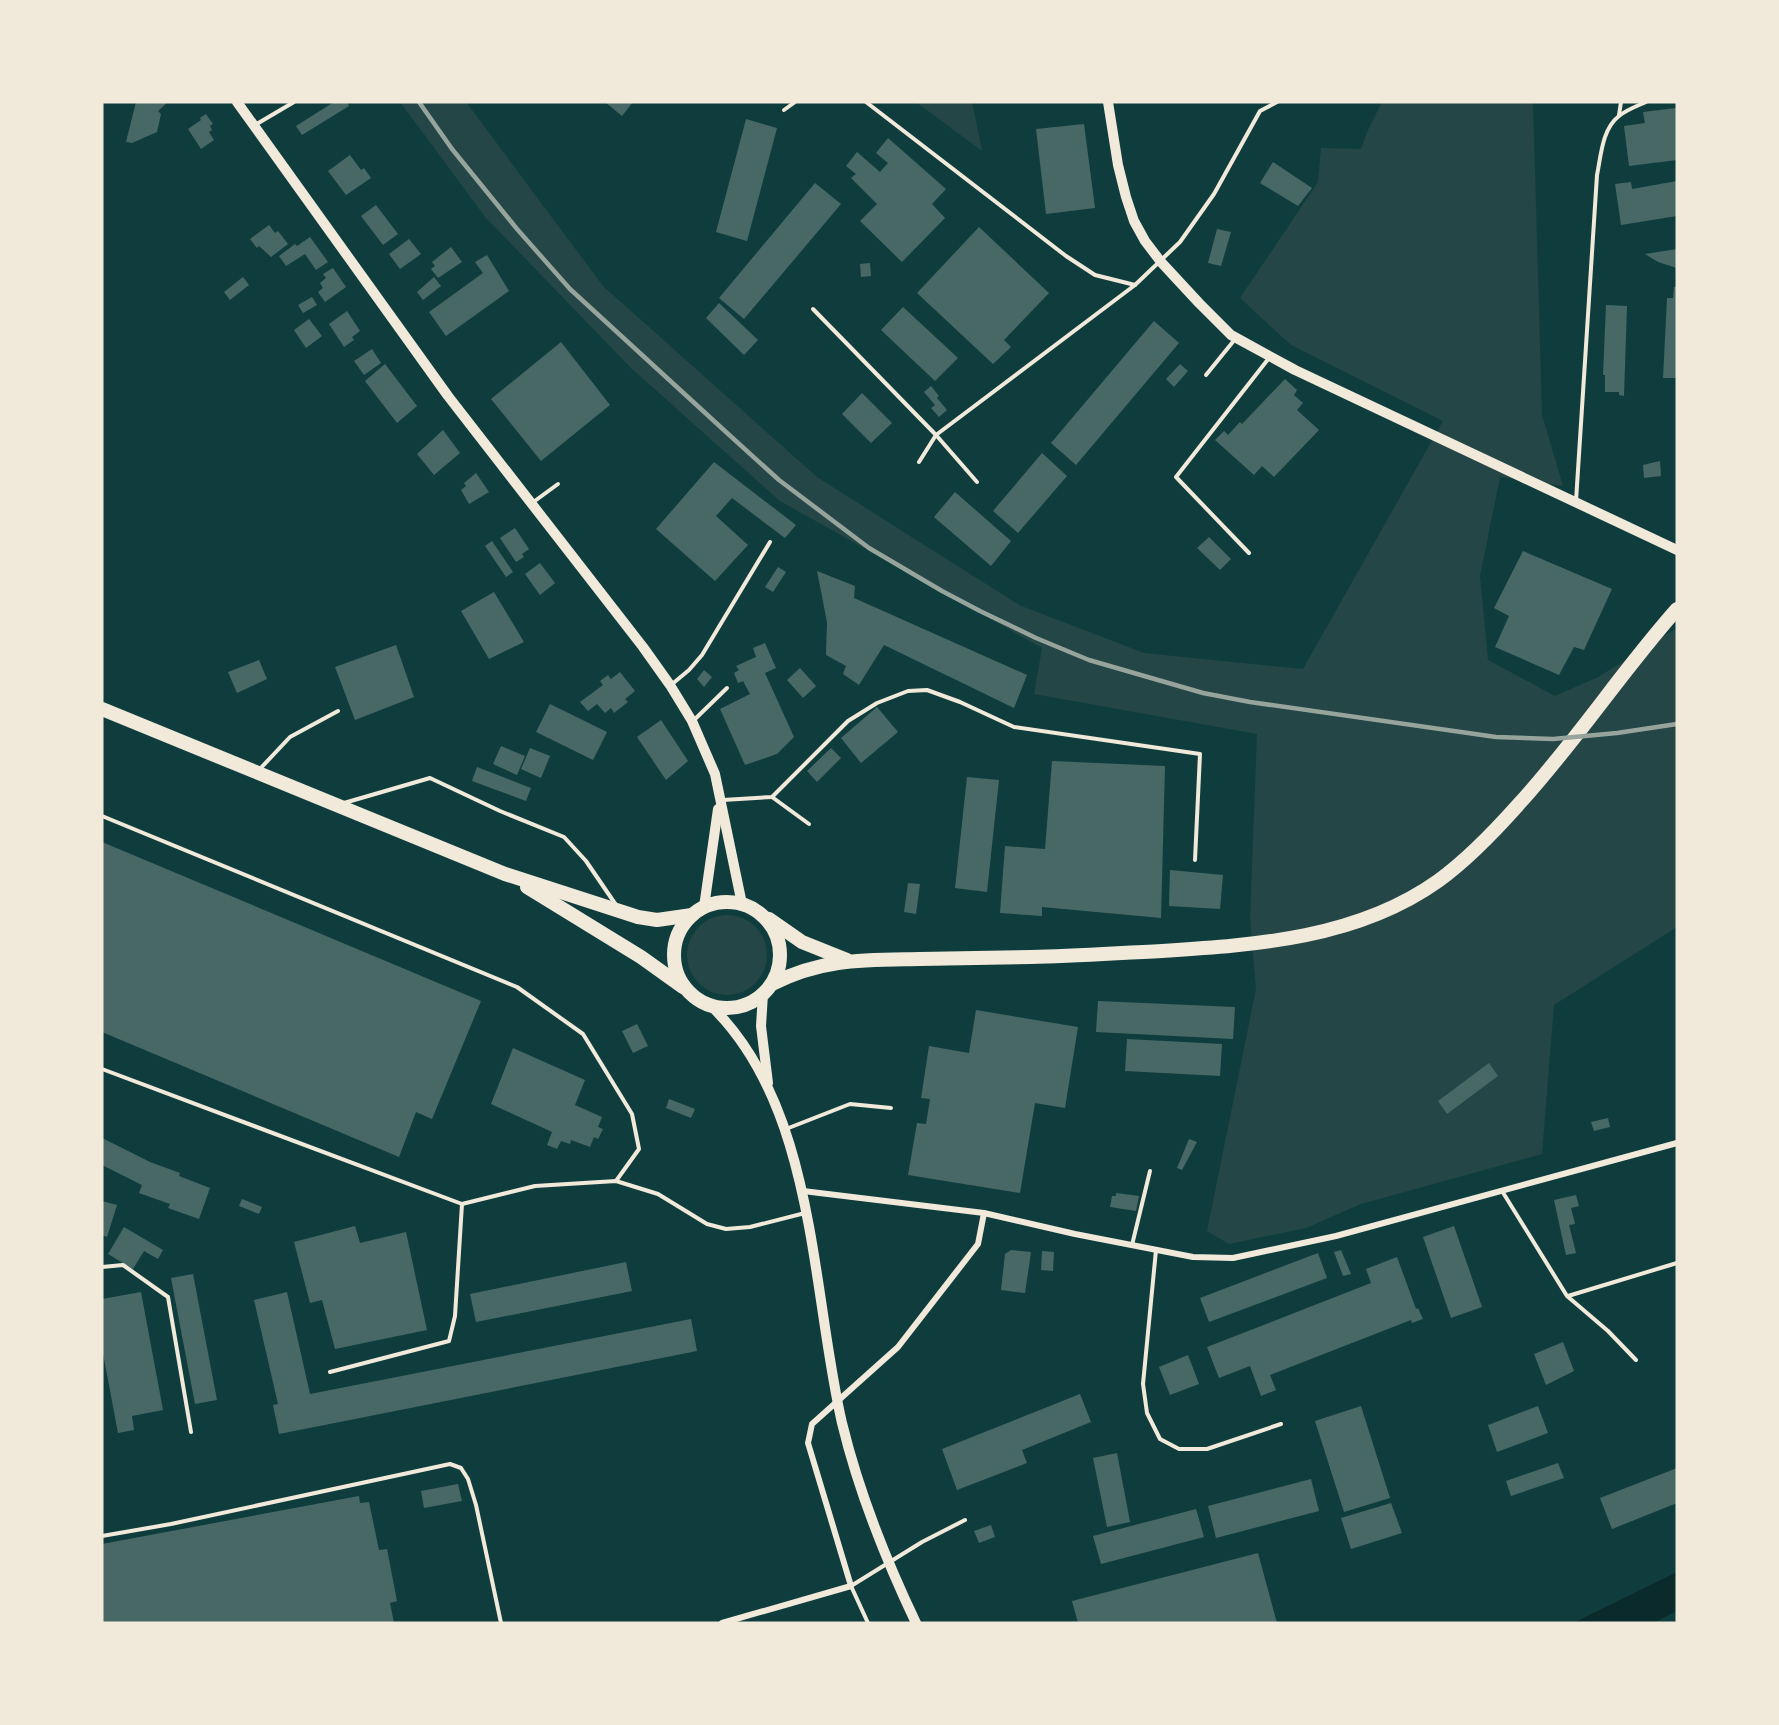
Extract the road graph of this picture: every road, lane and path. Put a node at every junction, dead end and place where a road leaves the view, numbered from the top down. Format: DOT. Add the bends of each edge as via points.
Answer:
graph roads {
  1 [pos="237,102"];
  2 [pos="294,102"];
  3 [pos="795,102"];
  4 [pos="866,102"];
  5 [pos="1108,102"];
  6 [pos="1277,102"];
  7 [pos="1621,102"];
  8 [pos="1646,102"];
  9 [pos="784,110"];
  10 [pos="1619,116"];
  11 [pos="254,125"];
  12 [pos="1161,262"];
  13 [pos="1135,285"];
  14 [pos="813,309"];
  15 [pos="1236,338"];
  16 [pos="1269,357"];
  17 [pos="1206,375"];
  18 [pos="936,435"];
  19 [pos="919,462"];
  20 [pos="978,482"];
  21 [pos="558,484"];
  22 [pos="1576,501"];
  23 [pos="532,504"];
  24 [pos="770,542"];
  25 [pos="1677,550"];
  26 [pos="1249,553"];
  27 [pos="1677,609"];
  28 [pos="670,685"];
  29 [pos="727,688"];
  30 [pos="102,709"];
  31 [pos="338,711"];
  32 [pos="692,721"];
  33 [pos="257,772"];
  34 [pos="772,797"];
  35 [pos="719,800"];
  36 [pos="336,805"];
  37 [pos="102,816"];
  38 [pos="809,825"];
  39 [pos="1195,860"];
  40 [pos="505,874"];
  41 [pos="742,904"];
  42 [pos="620,911"];
  43 [pos="698,911"];
  44 [pos="757,911"];
  45 [pos="849,960"];
  46 [pos="767,989"];
  47 [pos="689,991"];
  48 [pos="710,1005"];
  49 [pos="102,1069"];
  50 [pos="769,1090"];
  51 [pos="891,1108"];
  52 [pos="785,1129"];
  53 [pos="1677,1143"];
  54 [pos="1150,1171"];
  55 [pos="616,1181"];
  56 [pos="803,1191"];
  57 [pos="1502,1191"];
  58 [pos="462,1204"];
  59 [pos="806,1213"];
  60 [pos="984,1213"];
  61 [pos="1132,1245"];
  62 [pos="1156,1250"];
  63 [pos="1677,1263"];
  64 [pos="102,1267"];
  65 [pos="1568,1296"];
  66 [pos="1636,1360"];
  67 [pos="330,1372"];
  68 [pos="1281,1424"];
  69 [pos="191,1432"];
  70 [pos="965,1520"];
  71 [pos="102,1536"];
  72 [pos="851,1586"];
  73 [pos="501,1623"];
  74 [pos="722,1623"];
  75 [pos="868,1623"];
  76 [pos="916,1623"];
  1 -- 11 [label="street"];
  2 -- 11 [label="lane"];
  3 -- 9 [label="lane"];
  4 -- 13 [label="lane" via="1066,256 1095,275"];
  5 -- 12 [label="street" via="1126,197 1134,221"];
  6 -- 12 [label="lane" via="1260,111 1214,194"];
  7 -- 10 [label="lane"];
  8 -- 10 [label="lane"];
  10 -- 22 [label="lane" via="1604,139 1597,175"];
  11 -- 23 [label="street" via="448,396"];
  12 -- 13 [label="lane"];
  12 -- 15 [label="street"];
  13 -- 18 [label="lane"];
  14 -- 18 [label="lane"];
  15 -- 16 [label="street"];
  15 -- 17 [label="lane"];
  16 -- 22 [label="street"];
  16 -- 26 [label="lane" via="1176,477"];
  18 -- 19 [label="lane"];
  18 -- 20 [label="lane"];
  21 -- 23 [label="lane"];
  22 -- 25 [label="street"];
  23 -- 28 [label="street"];
  24 -- 28 [label="lane" via="702,656"];
  27 -- 45 [label="main road" via="1531,791 1474,849 1437,881 1379,912 1303,937 1220,947 1064,956"];
  28 -- 32 [label="street"];
  29 -- 32 [label="lane"];
  30 -- 33 [label="main road"];
  31 -- 33 [label="lane" via="290,737"];
  32 -- 35 [label="street" via="714,774"];
  33 -- 36 [label="main road"];
  34 -- 35 [label="lane"];
  34 -- 38 [label="lane"];
  34 -- 39 [label="lane" via="848,721 908,691 927,690 1014,727 1200,754"];
  35 -- 41 [label="street"];
  35 -- 43 [label="street"];
  36 -- 40 [label="main road"];
  36 -- 42 [label="lane" via="430,778 564,837 586,861"];
  37 -- 55 [label="lane" via="517,987 574,1027 583,1034 632,1114 639,1149"];
  40 -- 42 [label="main road"];
  40 -- 47 [label="main road"];
  41 -- 43 [label="main road" via="723,902"];
  41 -- 44 [label="main road"];
  42 -- 43 [label="main road" via="657,920"];
  43 -- 47 [label="main road" via="682,928 675,952 679,977"];
  44 -- 45 [label="main road" via="802,942"];
  44 -- 46 [label="main road" via="777,936 780,952 779,969"];
  45 -- 46 [label="main road" via="806,969"];
  46 -- 48 [label="main road" via="738,1007"];
  46 -- 50 [label="street" via="762,1026"];
  47 -- 48 [label="main road"];
  48 -- 50 [label="street" via="738,1034"];
  49 -- 58 [label="lane"];
  50 -- 52 [label="street"];
  51 -- 52 [label="lane" via="850,1104"];
  52 -- 56 [label="street"];
  53 -- 57 [label="street"];
  54 -- 61 [label="lane"];
  55 -- 58 [label="lane" via="535,1186"];
  55 -- 59 [label="lane" via="658,1194 707,1224 726,1229"];
  56 -- 59 [label="street"];
  56 -- 60 [label="street"];
  57 -- 62 [label="street" via="1336,1236 1233,1258 1193,1257"];
  57 -- 65 [label="lane"];
  58 -- 67 [label="lane" via="455,1316 449,1341"];
  59 -- 76 [label="street" via="831,1369 856,1478"];
  60 -- 61 [label="street"];
  60 -- 72 [label="street" via="978,1244 898,1347 812,1424 808,1443"];
  61 -- 62 [label="street"];
  62 -- 68 [label="lane" via="1143,1384 1147,1413 1160,1439 1179,1449 1207,1449"];
  63 -- 65 [label="lane"];
  64 -- 69 [label="lane" via="123,1265 168,1296"];
  65 -- 66 [label="lane"];
  70 -- 72 [label="lane"];
  71 -- 73 [label="lane" via="450,1464 461,1468 468,1479"];
  72 -- 74 [label="street"];
  72 -- 75 [label="lane"];
}
